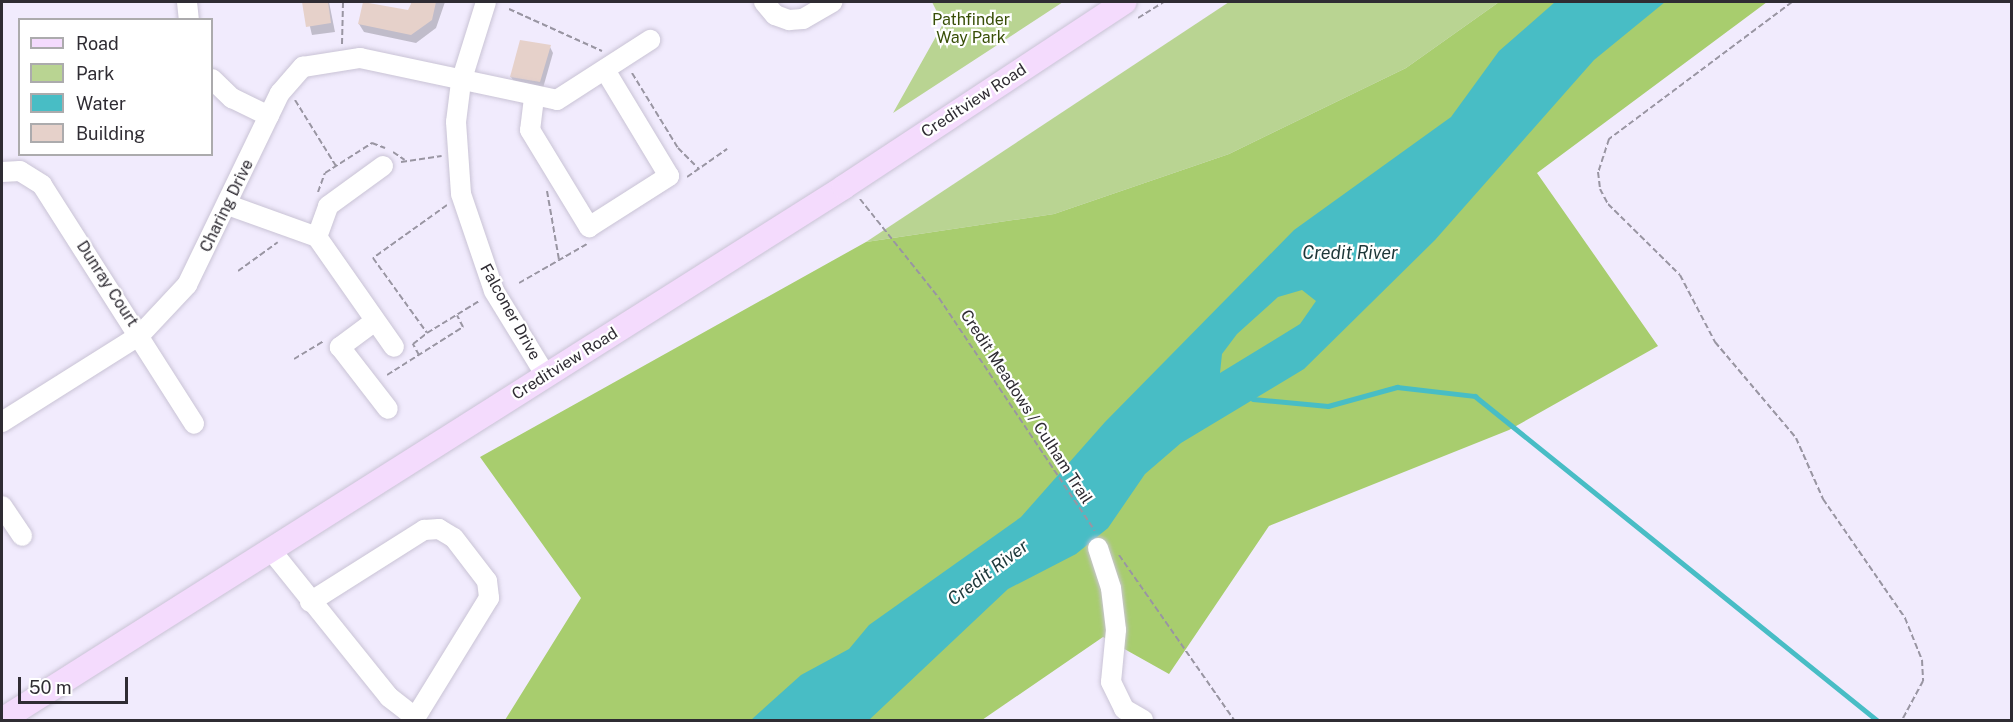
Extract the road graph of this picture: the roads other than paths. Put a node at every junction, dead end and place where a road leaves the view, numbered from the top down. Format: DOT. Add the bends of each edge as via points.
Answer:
graph roads {
  1 [pos="187,2"];
  2 [pos="486,2"];
  3 [pos="764,2"];
  4 [pos="832,2"];
  5 [pos="1125,2"];
  6 [pos="189,18"];
  7 [pos="650,40"];
  8 [pos="613,65"];
  9 [pos="213,80"];
  10 [pos="461,82"];
  11 [pos="534,98"];
  12 [pos="269,116"];
  13 [pos="383,166"];
  14 [pos="2,172"];
  15 [pos="228,205"];
  16 [pos="317,237"];
  17 [pos="375,321"];
  18 [pos="140,335"];
  19 [pos="394,347"];
  20 [pos="546,376"];
  21 [pos="388,410"];
  22 [pos="2,422"];
  23 [pos="194,424"];
  24 [pos="2,506"];
  25 [pos="22,536"];
  26 [pos="1101,540"];
  27 [pos="270,549"];
  28 [pos="310,602"];
  29 [pos="415,719"];
  30 [pos="2,720"];
  31 [pos="1143,720"];
  1 -- 6 [label="street"];
  2 -- 10 [label="street, Falconer Drive"];
  3 -- 4 [label="street" via="775,15 789,20 803,19"];
  5 -- 20 [label="main road, Creditview Road"];
  7 -- 8 [label="street, Charing Drive"];
  8 -- 11 [label="street, Charing Drive" via="557,100"];
  8 -- 11 [label="street" via="669,176 589,227 561,187 530,130"];
  9 -- 12 [label="street" via="232,98"];
  10 -- 11 [label="street, Charing Drive"];
  10 -- 12 [label="street, Charing Drive" via="342,57 303,67 285,87"];
  10 -- 20 [label="street, Falconer Drive" via="456,133 461,194 494,291"];
  12 -- 15 [label="street, Charing Drive"];
  13 -- 16 [label="street" via="328,206"];
  14 -- 18 [label="street, Dunray Court" via="20,171 42,185"];
  15 -- 16 [label="street"];
  15 -- 18 [label="street, Charing Drive" via="188,285"];
  16 -- 17 [label="street"];
  17 -- 19 [label="street"];
  17 -- 21 [label="street" via="340,347"];
  18 -- 22 [label="street, Charing Drive"];
  18 -- 23 [label="street, Dunray Court"];
  20 -- 27 [label="main road, Creditview Road"];
  24 -- 25 [label="street"];
  26 -- 31 [label="street" via="1116,630 1111,682 1124,709"];
  27 -- 28 [label="street"];
  27 -- 30 [label="main road, Creditview Road"];
  28 -- 29 [label="street" via="389,698"];
  28 -- 29 [label="street" via="424,530 439,529 453,538 488,581 490,595"];
}
